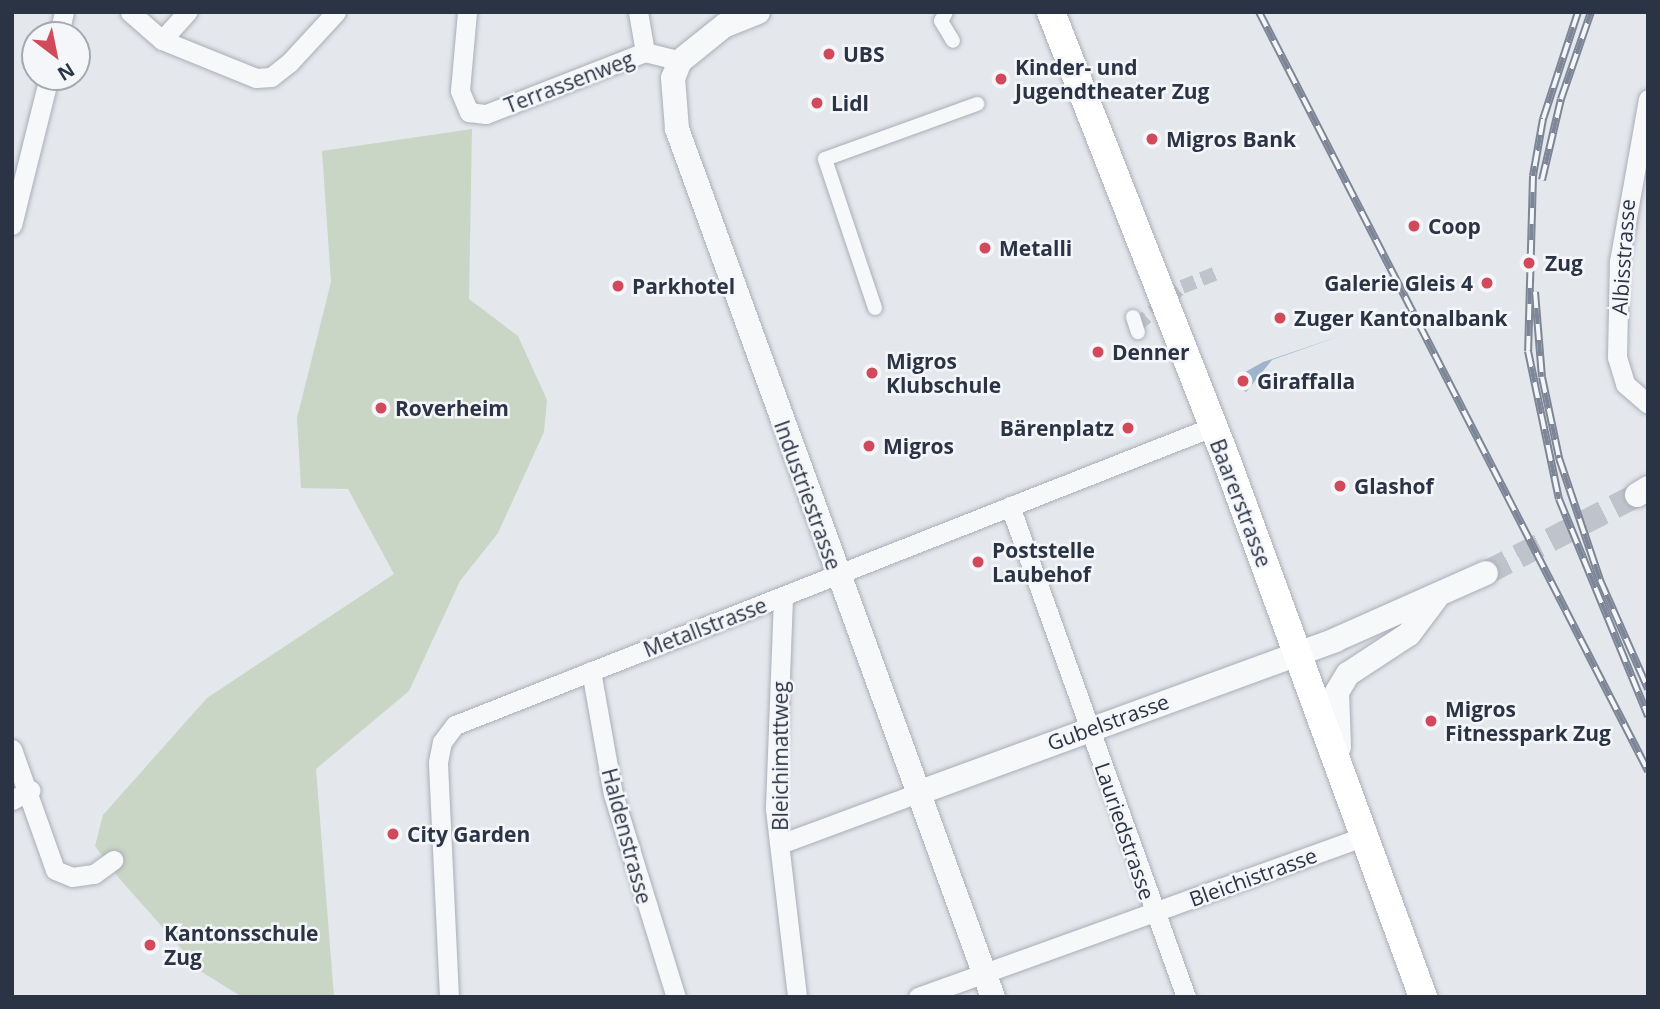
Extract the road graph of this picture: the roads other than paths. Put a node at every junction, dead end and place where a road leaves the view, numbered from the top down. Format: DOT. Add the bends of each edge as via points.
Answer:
graph roads {
  1 [pos="130,12"];
  2 [pos="187,12"];
  3 [pos="336,12"];
  4 [pos="467,12"];
  5 [pos="638,12"];
  6 [pos="758,12"];
  7 [pos="946,12"];
  8 [pos="1051,12"];
  9 [pos="162,40"];
  10 [pos="953,41"];
  11 [pos="645,52"];
  12 [pos="680,61"];
  13 [pos="46,91"];
  14 [pos="1648,99"];
  15 [pos="977,104"];
  16 [pos="12,225"];
  17 [pos="875,308"];
  18 [pos="1648,404"];
  19 [pos="1212,427"];
  20 [pos="1648,488"];
  21 [pos="1648,494"];
  22 [pos="1010,506"];
  23 [pos="1486,573"];
  24 [pos="838,575"];
  25 [pos="783,598"];
  26 [pos="1436,598"];
  27 [pos="1297,653"];
  28 [pos="591,671"];
  29 [pos="1090,729"];
  30 [pos="12,749"];
  31 [pos="1345,789"];
  32 [pos="31,790"];
  33 [pos="918,793"];
  34 [pos="12,800"];
  35 [pos="1363,837"];
  36 [pos="780,844"];
  37 [pos="113,860"];
  38 [pos="1153,913"];
  39 [pos="984,972"];
  40 [pos="449,997"];
  41 [pos="677,997"];
  42 [pos="797,997"];
  43 [pos="918,997"];
  44 [pos="993,997"];
  45 [pos="1186,997"];
  46 [pos="1423,997"];
  1 -- 9 [label="street"];
  2 -- 9 [label="street"];
  3 -- 9 [label="street" via="271,77 256,78"];
  4 -- 11 [label="street, Terrassenweg" via="460,91 468,111 486,114"];
  5 -- 11 [label="street"];
  6 -- 12 [label="street" via="716,30"];
  7 -- 10 [label="street" via="942,21"];
  8 -- 19 [label="main road, Baarerstrasse"];
  11 -- 12 [label="street"];
  12 -- 24 [label="street, Industriestrasse" via="673,78 677,129"];
  13 -- 16 [label="street"];
  14 -- 18 [label="street, Albisstrasse" via="1619,261 1618,357 1625,384"];
  15 -- 17 [label="street" via="825,159"];
  19 -- 22 [label="street, Metallstrasse"];
  19 -- 27 [label="main road, Baarerstrasse"];
  20 -- 21 [label="street" via="1637,495"];
  22 -- 24 [label="street, Metallstrasse"];
  22 -- 29 [label="street, Lauriedstrasse"];
  23 -- 26 [label="street, Gubelstrasse"];
  24 -- 25 [label="street, Metallstrasse"];
  24 -- 33 [label="street, Industriestrasse"];
  25 -- 28 [label="street, Metallstrasse"];
  25 -- 36 [label="street, Bleichimattweg"];
  26 -- 27 [label="street, Gubelstrasse"];
  26 -- 31 [label="street, Gubelstrasse" via="1409,634 1367,658 1337,692"];
  27 -- 29 [label="street, Gubelstrasse"];
  27 -- 31 [label="main road, Baarerstrasse"];
  28 -- 40 [label="street, Metallstrasse" via="455,725 442,742 438,762"];
  28 -- 41 [label="street, Haldenstrasse" via="613,794"];
  29 -- 33 [label="street, Gubelstrasse"];
  29 -- 38 [label="street, Lauriedstrasse"];
  30 -- 32 [label="street"];
  31 -- 35 [label="main road, Baarerstrasse"];
  32 -- 34 [label="street"];
  32 -- 37 [label="street" via="55,870 72,877 94,874"];
  33 -- 36 [label="street, Gubelstrasse"];
  33 -- 39 [label="street, Industriestrasse"];
  35 -- 38 [label="street, Bleichistrasse"];
  35 -- 46 [label="main road, Baarerstrasse"];
  36 -- 42 [label="street, Bleichimattweg"];
  38 -- 39 [label="street, Bleichistrasse"];
  38 -- 45 [label="street, Lauriedstrasse"];
  39 -- 43 [label="street"];
  39 -- 44 [label="street, Industriestrasse"];
}
